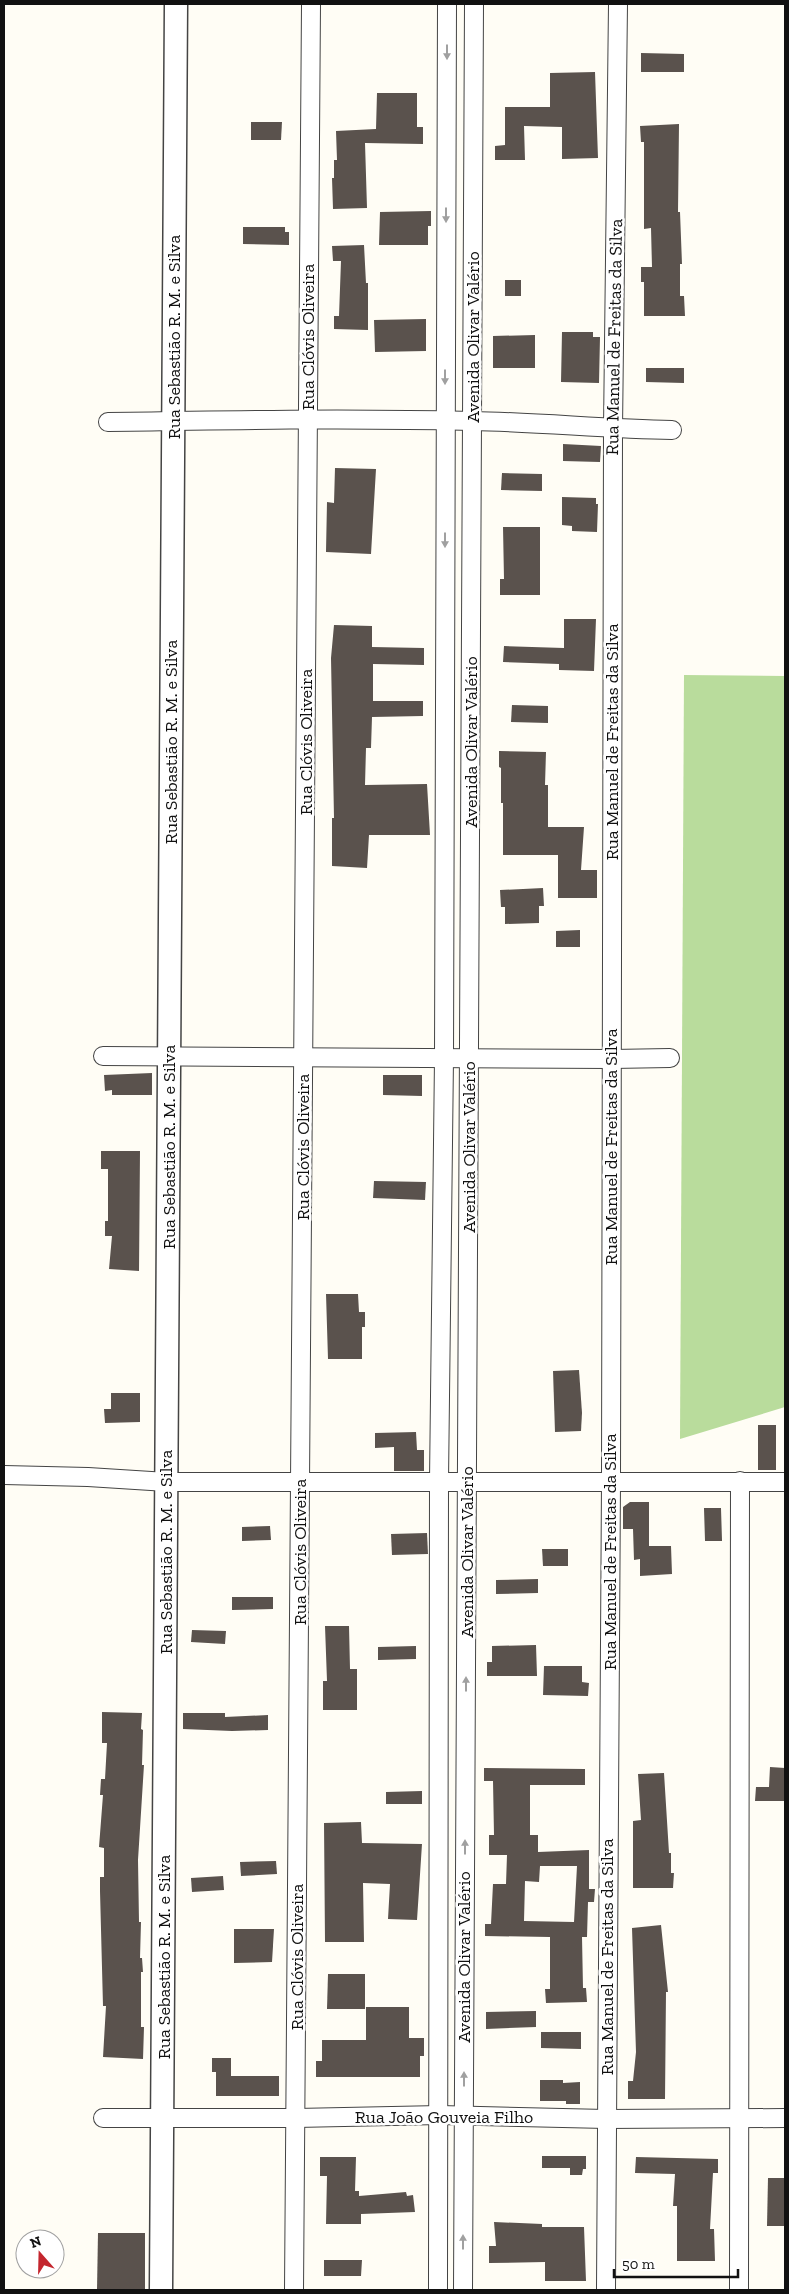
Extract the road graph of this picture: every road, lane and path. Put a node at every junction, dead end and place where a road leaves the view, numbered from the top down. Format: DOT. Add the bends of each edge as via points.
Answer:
graph roads {
  1 [pos="176,4"];
  2 [pos="311,4"];
  3 [pos="447,4"];
  4 [pos="474,4"];
  5 [pos="618,4"];
  6 [pos="308,420"];
  7 [pos="472,420"];
  8 [pos="173,421"];
  9 [pos="445,421"];
  10 [pos="108,422"];
  11 [pos="613,429"];
  12 [pos="672,430"];
  13 [pos="103,1056"];
  14 [pos="169,1057"];
  15 [pos="303,1057"];
  16 [pos="444,1058"];
  17 [pos="469,1058"];
  18 [pos="670,1058"];
  19 [pos="612,1059"];
  20 [pos="4,1475"];
  21 [pos="439,1481"];
  22 [pos="611,1481"];
  23 [pos="740,1481"];
  24 [pos="167,1482"];
  25 [pos="300,1482"];
  26 [pos="467,1482"];
  27 [pos="785,1482"];
  28 [pos="440,2115"];
  29 [pos="464,2116"];
  30 [pos="103,2118"];
  31 [pos="163,2118"];
  32 [pos="296,2118"];
  33 [pos="740,2118"];
  34 [pos="785,2118"];
  35 [pos="606,2119"];
  36 [pos="161,2290"];
  37 [pos="294,2290"];
  38 [pos="438,2290"];
  39 [pos="463,2290"];
  40 [pos="606,2290"];
  41 [pos="739,2290"];
  1 -- 8 [label="street, Rua Sebastião R. M. e Silva"];
  2 -- 6 [label="street, Rua Clóvis Oliveira"];
  3 -- 9 [label="street, one-way"];
  4 -- 7 [label="street, Avenida Olivar Valério"];
  5 -- 11 [label="street, Rua Manuel de Freitas da Silva"];
  6 -- 8 [label="street"];
  6 -- 9 [label="street"];
  6 -- 15 [label="street, Rua Clóvis Oliveira"];
  7 -- 9 [label="street"];
  7 -- 11 [label="street"];
  7 -- 17 [label="street, Avenida Olivar Valério"];
  8 -- 10 [label="street"];
  8 -- 14 [label="street, Rua Sebastião R. M. e Silva"];
  9 -- 16 [label="street, one-way"];
  11 -- 12 [label="street"];
  11 -- 19 [label="street, Rua Manuel de Freitas da Silva"];
  13 -- 14 [label="street"];
  14 -- 15 [label="street"];
  14 -- 24 [label="street, Rua Sebastião R. M. e Silva"];
  15 -- 16 [label="street"];
  15 -- 25 [label="street, Rua Clóvis Oliveira"];
  16 -- 17 [label="street"];
  16 -- 21 [label="street"];
  17 -- 19 [label="street"];
  17 -- 26 [label="street, Avenida Olivar Valério"];
  18 -- 19 [label="street"];
  19 -- 22 [label="street, Rua Manuel de Freitas da Silva"];
  20 -- 24 [label="street"];
  21 -- 25 [label="street"];
  21 -- 26 [label="street"];
  21 -- 28 [label="street"];
  22 -- 23 [label="street"];
  22 -- 26 [label="street"];
  22 -- 35 [label="street, Rua Manuel de Freitas da Silva"];
  23 -- 27 [label="street"];
  23 -- 33 [label="street"];
  24 -- 25 [label="street"];
  24 -- 31 [label="street, Rua Sebastião R. M. e Silva"];
  25 -- 32 [label="street, Rua Clóvis Oliveira"];
  29 -- 26 [label="street, Avenida Olivar Valério, one-way"];
  28 -- 29 [label="street, Rua João Gouveia Filho"];
  28 -- 32 [label="street, Rua João Gouveia Filho"];
  28 -- 38 [label="street"];
  29 -- 35 [label="street, Rua João Gouveia Filho"];
  39 -- 29 [label="street, Avenida Olivar Valério, one-way"];
  30 -- 31 [label="street, Rua João Gouveia Filho"];
  31 -- 32 [label="street, Rua João Gouveia Filho"];
  31 -- 36 [label="street, Rua Sebastião R. M. e Silva"];
  32 -- 37 [label="street, Rua Clóvis Oliveira"];
  33 -- 34 [label="street, Rua João Gouveia Filho"];
  33 -- 35 [label="street, Rua João Gouveia Filho"];
  33 -- 41 [label="street"];
  35 -- 40 [label="street, Rua Manuel de Freitas da Silva"];
}
